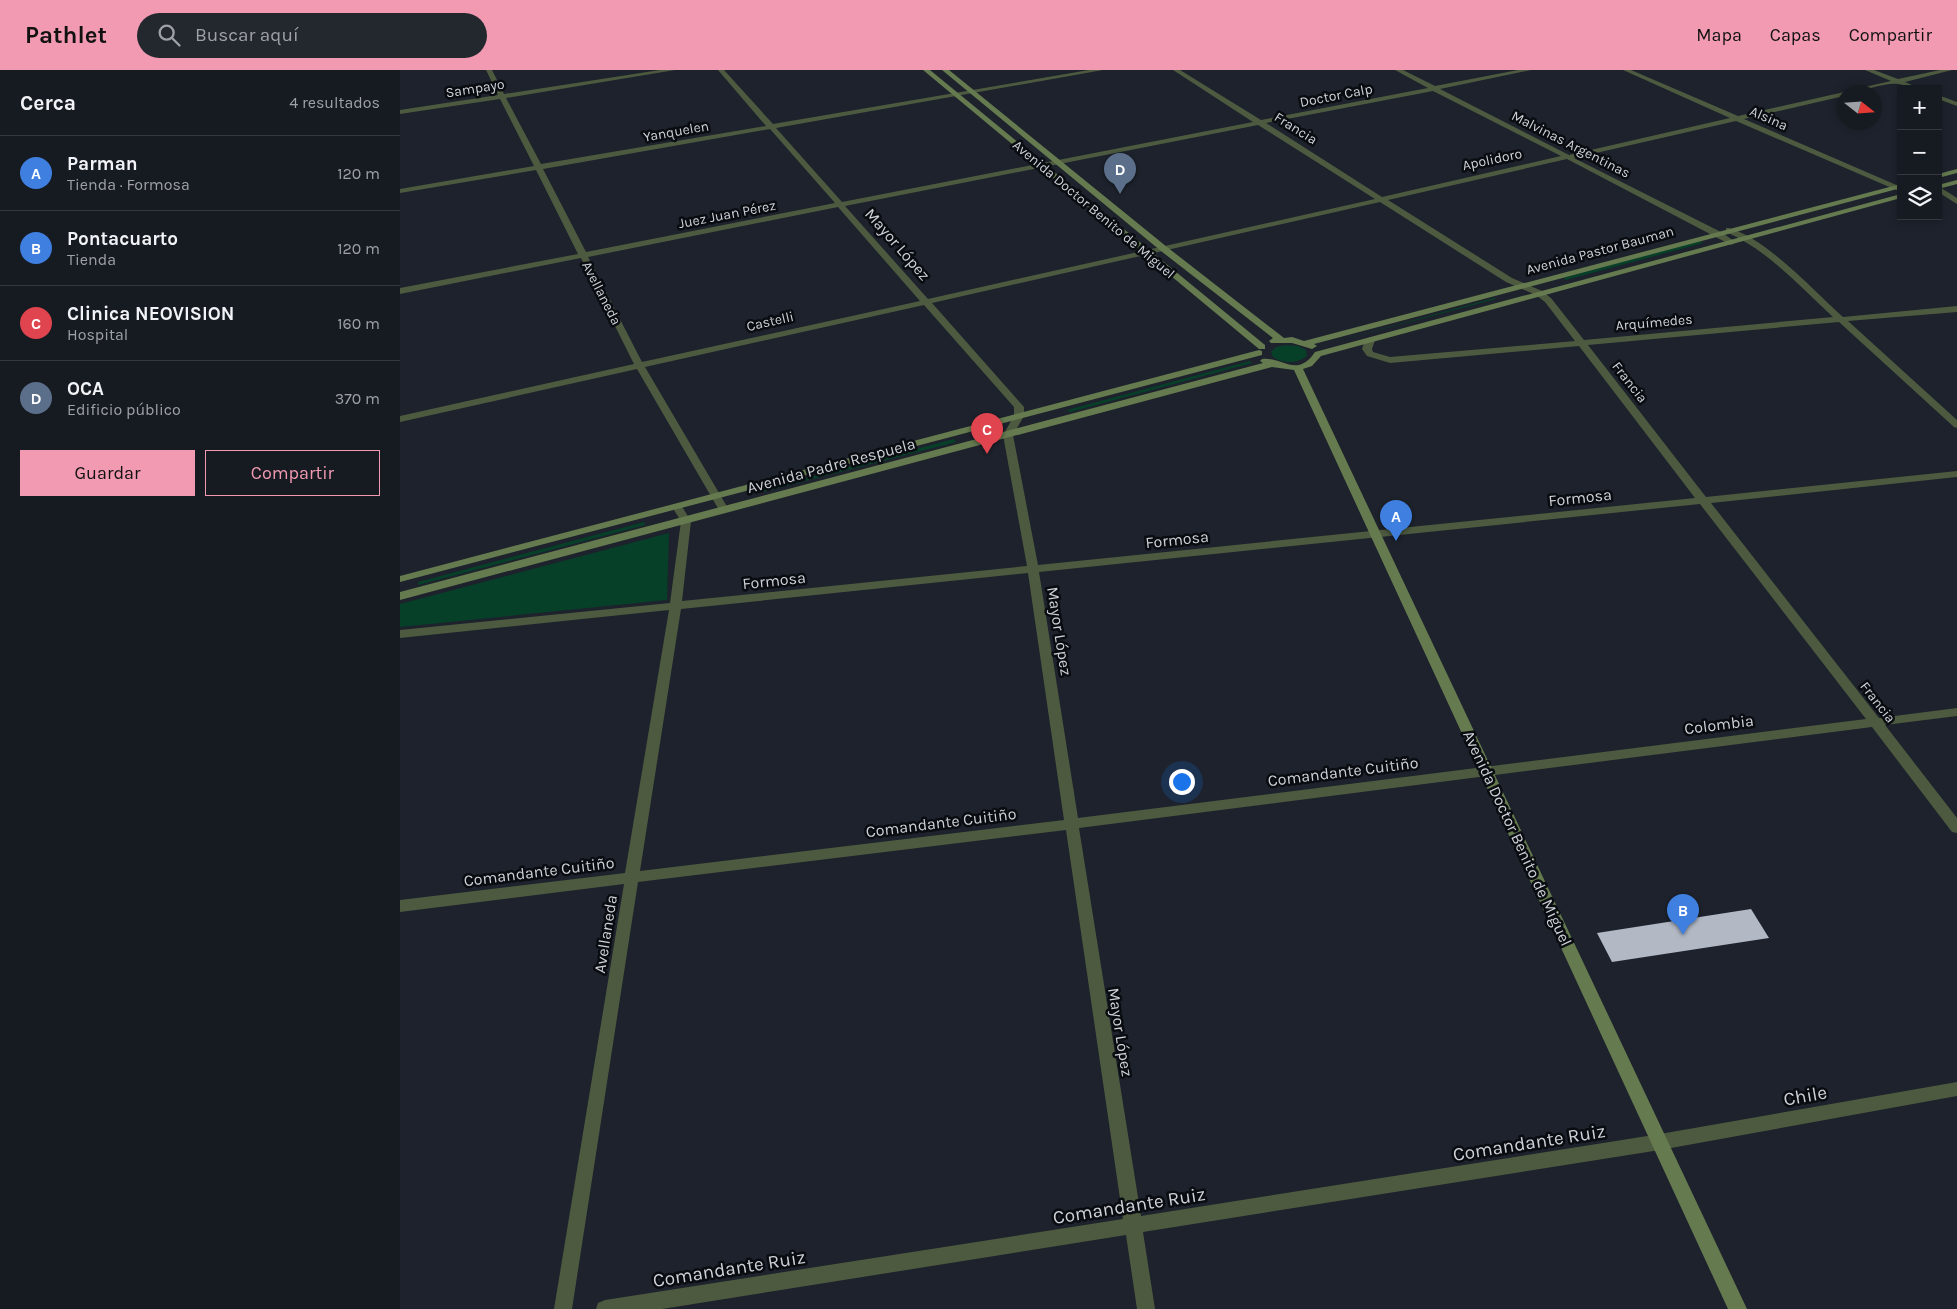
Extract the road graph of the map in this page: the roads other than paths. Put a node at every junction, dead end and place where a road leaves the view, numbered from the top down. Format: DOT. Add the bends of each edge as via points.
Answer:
graph roads {
  1 [pos="490,70"];
  2 [pos="672,70"];
  3 [pos="721,70"];
  4 [pos="926,70"];
  5 [pos="945,70"];
  6 [pos="1100,70"];
  7 [pos="1176,70"];
  8 [pos="1398,70"];
  9 [pos="1528,70"];
  10 [pos="1626,70"];
  11 [pos="1868,70"];
  12 [pos="1949,70"];
  13 [pos="1898,81"];
  14 [pos="1880,85"];
  15 [pos="1908,85"];
  16 [pos="1436,89"];
  17 [pos="972,92"];
  18 [pos="956,95"];
  19 [pos="503,96"];
  20 [pos="1837,96"];
  21 [pos="1942,98"];
  22 [pos="1957,104"];
  23 [pos="400,112"];
  24 [pos="1737,118"];
  25 [pos="1259,122"];
  26 [pos="771,127"];
  27 [pos="1566,157"];
  28 [pos="1059,162"];
  29 [pos="1042,165"];
  30 [pos="539,167"];
  31 [pos="1957,171"];
  32 [pos="1942,175"];
  33 [pos="1957,182"];
  34 [pos="1897,187"];
  35 [pos="1897,188"];
  36 [pos="1942,188"];
  37 [pos="1942,189"];
  38 [pos="400,191"];
  39 [pos="1942,191"];
  40 [pos="1957,191"];
  41 [pos="1897,197"];
  42 [pos="1380,198"];
  43 [pos="1957,202"];
  44 [pos="840,205"];
  45 [pos="1729,230"];
  46 [pos="1718,234"];
  47 [pos="1747,238"];
  48 [pos="1731,242"];
  49 [pos="1164,249"];
  50 [pos="1146,253"];
  51 [pos="583,255"];
  52 [pos="1520,285"];
  53 [pos="400,291"];
  54 [pos="1539,293"];
  55 [pos="925,300"];
  56 [pos="1957,309"];
  57 [pos="1841,319"];
  58 [pos="1281,340"];
  59 [pos="1370,340"];
  60 [pos="1306,343"];
  61 [pos="1581,343"];
  62 [pos="1261,350"];
  63 [pos="1318,354"];
  64 [pos="1271,364"];
  65 [pos="639,365"];
  66 [pos="1297,367"];
  67 [pos="1019,416"];
  68 [pos="400,419"];
  69 [pos="1957,425"];
  70 [pos="1008,434"];
  71 [pos="1957,474"];
  72 [pos="716,496"];
  73 [pos="1703,500"];
  74 [pos="677,507"];
  75 [pos="724,510"];
  76 [pos="686,521"];
  77 [pos="1376,535"];
  78 [pos="1033,570"];
  79 [pos="400,579"];
  80 [pos="400,596"];
  81 [pos="675,606"];
  82 [pos="400,634"];
  83 [pos="1957,712"];
  84 [pos="1875,722"];
  85 [pos="1486,771"];
  86 [pos="1072,824"];
  87 [pos="1957,828"];
  88 [pos="632,878"];
  89 [pos="400,906"];
  90 [pos="1957,1089"];
  91 [pos="1660,1142"];
  92 [pos="1133,1226"];
  93 [pos="563,1309"];
  94 [pos="605,1309"];
  95 [pos="1146,1309"];
  96 [pos="1738,1309"];
  1 -- 19 [label="street, Avellaneda"];
  2 -- 19 [label="street, Sampayo"];
  3 -- 26 [label="street, Mayor López"];
  4 -- 18 [label="main road, Avenida Doctor Benito de Miguel"];
  5 -- 17 [label="main road, Avenida Doctor Benito de Miguel"];
  6 -- 17 [label="street, Yanquelen"];
  7 -- 25 [label="street, Francia"];
  8 -- 16 [label="street, Malvinas Argentinas"];
  9 -- 16 [label="street, Doctor Calp"];
  10 -- 24 [label="street, Alsina"];
  11 -- 13 [label="street"];
  12 -- 13 [label="street"];
  13 -- 14 [label="street"];
  13 -- 15 [label="street"];
  16 -- 25 [label="street, Doctor Calp"];
  16 -- 27 [label="street, Malvinas Argentinas"];
  17 -- 18 [label="street, Yanquelen"];
  17 -- 28 [label="main road, Avenida Doctor Benito de Miguel"];
  18 -- 26 [label="street, Yanquelen"];
  18 -- 29 [label="main road, Avenida Doctor Benito de Miguel"];
  19 -- 23 [label="street, Sampayo"];
  19 -- 30 [label="street, Avellaneda"];
  20 -- 24 [label="street, Apolidoro"];
  21 -- 22 [label="street"];
  24 -- 27 [label="street, Apolidoro"];
  24 -- 34 [label="street, Alsina"];
  25 -- 28 [label="street, Doctor Calp"];
  25 -- 42 [label="street, Francia"];
  26 -- 30 [label="street, Yanquelen"];
  26 -- 44 [label="street, Mayor López"];
  27 -- 42 [label="street, Apolidoro"];
  27 -- 46 [label="street, Malvinas Argentinas"];
  28 -- 29 [label="street, Juez Juan Pérez"];
  28 -- 49 [label="main road, Avenida Doctor Benito de Miguel"];
  29 -- 44 [label="street, Juez Juan Pérez"];
  29 -- 50 [label="main road, Avenida Doctor Benito de Miguel"];
  30 -- 38 [label="street, Yanquelen"];
  30 -- 51 [label="street, Avellaneda"];
  31 -- 32 [label="main road"];
  33 -- 36 [label="main road"];
  35 -- 45 [label="main road, Avenida Pastor Bauman"];
  37 -- 40 [label="street"];
  39 -- 43 [label="street"];
  41 -- 47 [label="main road, Avenida Pastor Bauman"];
  42 -- 49 [label="street, Apolidoro"];
  42 -- 52 [label="street, Francia"];
  44 -- 51 [label="street, Juez Juan Pérez"];
  44 -- 55 [label="street, Mayor López"];
  45 -- 46 [label="main road, Avenida Pastor Bauman"];
  45 -- 47 [label="street"];
  46 -- 48 [label="street, Malvinas Argentinas"];
  46 -- 52 [label="main road, Avenida Pastor Bauman"];
  47 -- 48 [label="main road, Avenida Pastor Bauman"];
  47 -- 57 [label="street"];
  48 -- 54 [label="main road, Avenida Pastor Bauman"];
  49 -- 50 [label="street, Apolidoro"];
  49 -- 58 [label="main road, Avenida Doctor Benito de Miguel"];
  50 -- 55 [label="street, Castelli"];
  50 -- 62 [label="main road, Avenida Doctor Benito de Miguel"];
  51 -- 53 [label="street, Juez Juan Pérez"];
  51 -- 65 [label="street, Avellaneda"];
  52 -- 54 [label="street, Francia"];
  52 -- 60 [label="main road, Avenida Pastor Bauman"];
  54 -- 59 [label="main road, Avenida Pastor Bauman"];
  54 -- 61 [label="street, Francia"];
  55 -- 65 [label="street, Castelli"];
  55 -- 67 [label="street, Mayor López" via="1019,407"];
  56 -- 57 [label="street, Arquímedes"];
  57 -- 61 [label="street, Arquímedes"];
  57 -- 69 [label="street"];
  58 -- 60 [label="main road"];
  58 -- 62 [label="main road, Avenida Padre Respuela" via="1270,342"];
  59 -- 61 [label="street, Arquímedes" via="1367,349 1370,354 1390,360"];
  59 -- 63 [label="main road, Avenida Pastor Bauman"];
  60 -- 63 [label="main road"];
  61 -- 73 [label="street, Francia"];
  62 -- 64 [label="main road, Avenida Doctor Benito de Miguel" via="1261,357"];
  62 -- 67 [label="main road, Avenida Padre Respuela"];
  63 -- 66 [label="main road, Avenida Pastor Bauman" via="1312,362"];
  64 -- 66 [label="main road"];
  64 -- 70 [label="main road, Avenida Padre Respuela"];
  65 -- 68 [label="street, Castelli"];
  65 -- 72 [label="street, Avellaneda"];
  66 -- 77 [label="main road, Avenida Doctor Benito de Miguel"];
  67 -- 70 [label="street"];
  67 -- 72 [label="main road, Avenida Padre Respuela"];
  70 -- 75 [label="main road, Avenida Padre Respuela"];
  70 -- 78 [label="street, Mayor López"];
  71 -- 73 [label="street, Formosa"];
  72 -- 74 [label="main road, Avenida Padre Respuela"];
  72 -- 75 [label="street, Avellaneda"];
  73 -- 77 [label="street, Formosa"];
  73 -- 84 [label="street, Francia"];
  74 -- 76 [label="street"];
  74 -- 79 [label="main road, Avenida Padre Respuela"];
  75 -- 76 [label="main road, Avenida Padre Respuela"];
  76 -- 80 [label="main road, Avenida Padre Respuela"];
  76 -- 81 [label="street, Avellaneda"];
  77 -- 78 [label="street, Formosa"];
  77 -- 85 [label="main road, Avenida Doctor Benito de Miguel"];
  78 -- 81 [label="street, Formosa"];
  78 -- 86 [label="street, Mayor López"];
  81 -- 82 [label="street, Formosa"];
  81 -- 88 [label="street, Avellaneda"];
  83 -- 84 [label="street, Colombia"];
  84 -- 85 [label="street, Colombia"];
  84 -- 87 [label="street, Francia"];
  85 -- 86 [label="street, Comandante Cuitiño"];
  85 -- 91 [label="main road, Avenida Doctor Benito de Miguel"];
  86 -- 88 [label="street, Comandante Cuitiño"];
  86 -- 92 [label="street, Mayor López"];
  88 -- 89 [label="street, Comandante Cuitiño"];
  88 -- 93 [label="street, Avellaneda"];
  90 -- 91 [label="street, Chile"];
  91 -- 92 [label="street, Comandante Ruiz"];
  91 -- 96 [label="main road, Avenida Doctor Benito de Miguel"];
  92 -- 94 [label="street, Comandante Ruiz"];
  92 -- 95 [label="street, Mayor López"];
}
